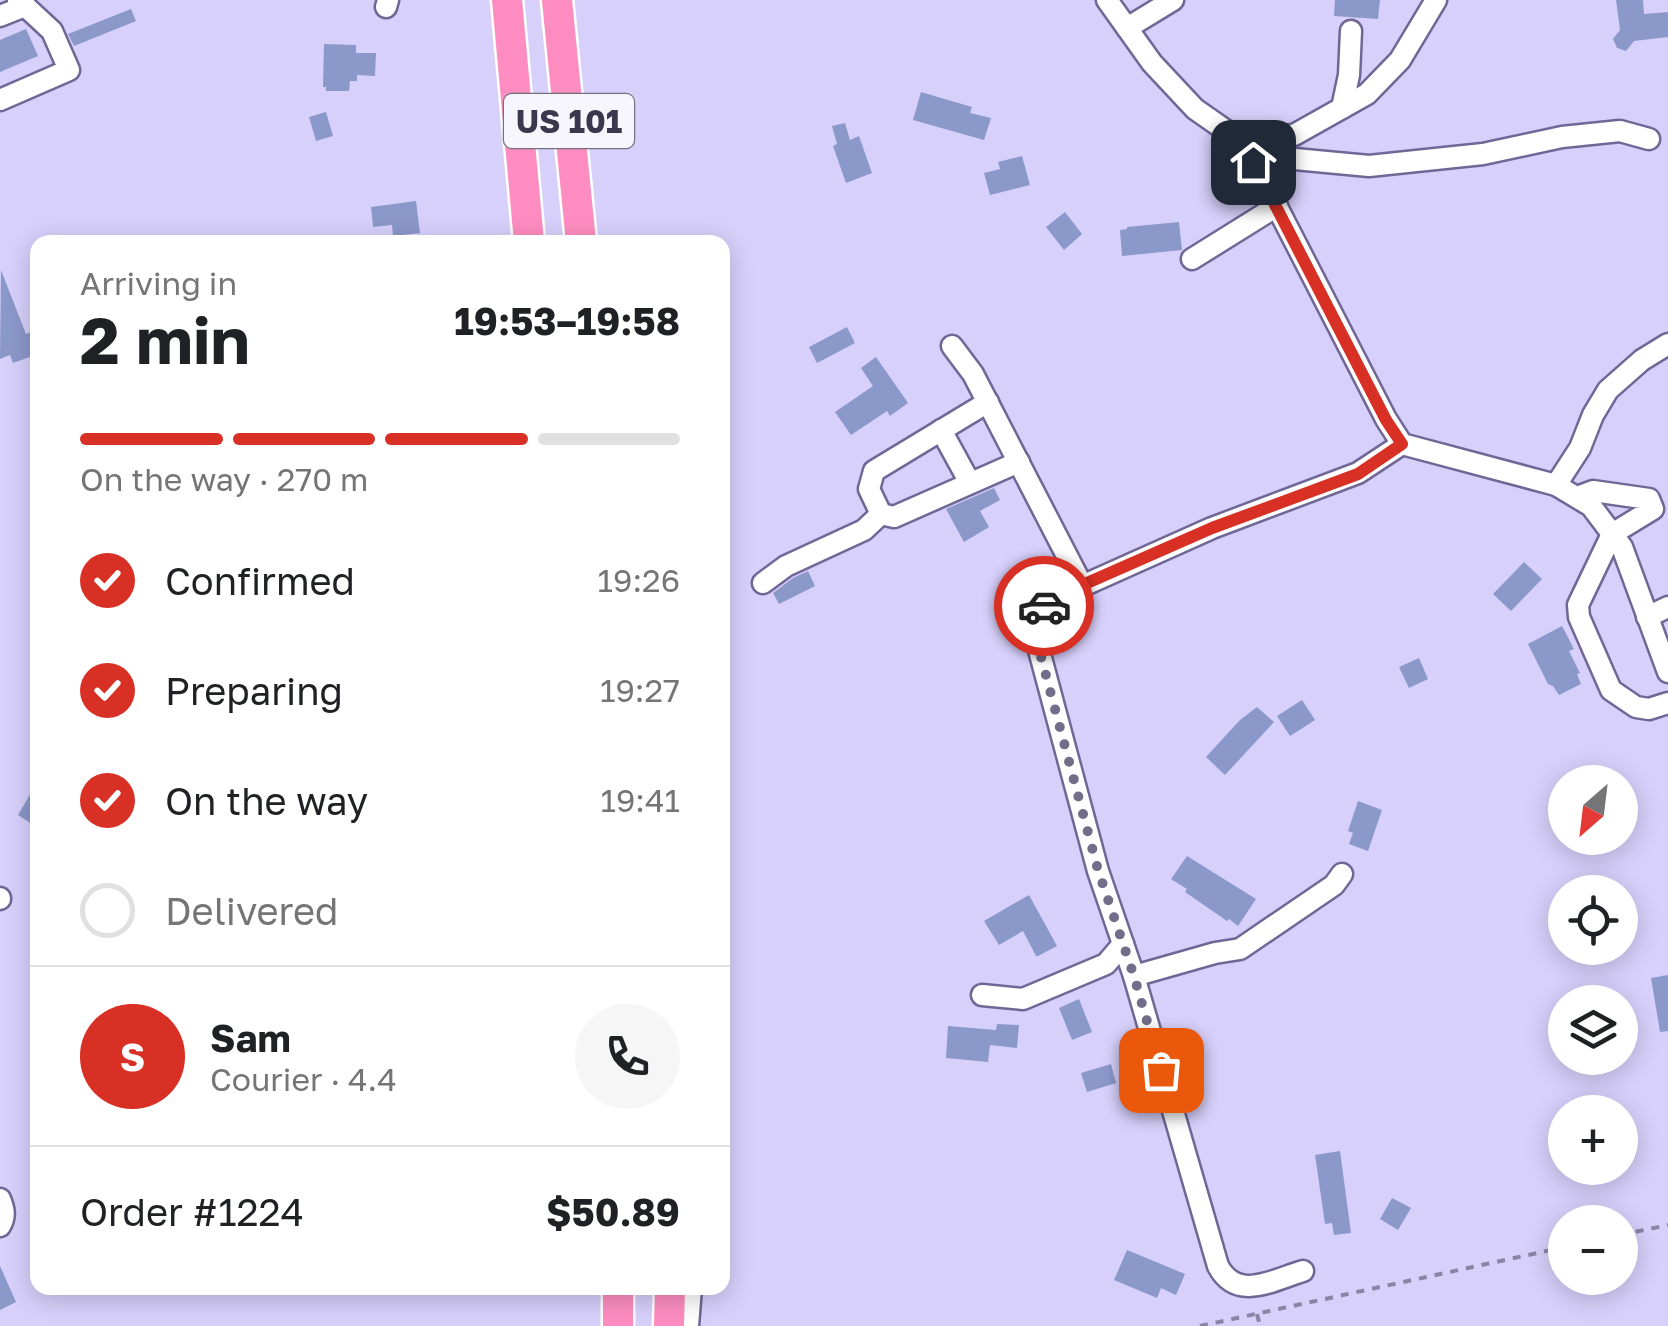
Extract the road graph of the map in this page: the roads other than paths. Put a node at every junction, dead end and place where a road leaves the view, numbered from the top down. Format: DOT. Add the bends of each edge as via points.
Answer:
graph roads {
  1 [pos="507,0"];
  2 [pos="558,0"];
  3 [pos="1106,0"];
  4 [pos="1173,0"];
  5 [pos="1436,0"];
  6 [pos="21,3"];
  7 [pos="0,16"];
  8 [pos="1127,28"];
  9 [pos="1351,31"];
  10 [pos="0,100"];
  11 [pos="1342,108"];
  12 [pos="1238,138"];
  13 [pos="1648,139"];
  14 [pos="1253,162"];
  15 [pos="1277,206"];
  16 [pos="528,235"];
  17 [pos="580,235"];
  18 [pos="1192,259"];
  19 [pos="1668,344"];
  20 [pos="952,346"];
  21 [pos="988,402"];
  22 [pos="942,430"];
  23 [pos="1402,444"];
  24 [pos="1019,462"];
  25 [pos="970,483"];
  26 [pos="1556,485"];
  27 [pos="1577,498"];
  28 [pos="881,514"];
  29 [pos="1612,534"];
  30 [pos="763,583"];
  31 [pos="1082,585"];
  32 [pos="1668,608"];
  33 [pos="1647,617"];
  34 [pos="1668,672"];
  35 [pos="1668,703"];
  36 [pos="1342,874"];
  37 [pos="1123,944"];
  38 [pos="1134,976"];
  39 [pos="982,995"];
  40 [pos="0,1200"];
  41 [pos="0,1226"];
  42 [pos="1304,1271"];
  43 [pos="618,1295"];
  44 [pos="670,1295"];
  45 [pos="690,1295"];
  46 [pos="618,1326"];
  47 [pos="669,1326"];
  48 [pos="688,1326"];
  1 -- 16 [label="highway, US 101"];
  2 -- 17 [label="highway, US 101"];
  3 -- 8 [label="street"];
  4 -- 8 [label="street"];
  5 -- 11 [label="street" via="1400,60 1367,94"];
  6 -- 7 [label="street"];
  6 -- 10 [label="street" via="52,31 69,70"];
  8 -- 12 [label="street" via="1194,109"];
  9 -- 11 [label="street"];
  11 -- 12 [label="street" via="1294,135"];
  12 -- 14 [label="street"];
  13 -- 14 [label="street" via="1620,131 1369,166 1284,158"];
  14 -- 15 [label="street"];
  15 -- 18 [label="street"];
  15 -- 23 [label="street"];
  19 -- 26 [label="street" via="1608,390"];
  20 -- 21 [label="street"];
  21 -- 22 [label="street"];
  21 -- 24 [label="street"];
  22 -- 25 [label="street"];
  22 -- 28 [label="street" via="874,471 869,489"];
  23 -- 26 [label="street"];
  23 -- 31 [label="street" via="1358,474"];
  24 -- 25 [label="street"];
  24 -- 31 [label="street"];
  25 -- 28 [label="street" via="894,516"];
  26 -- 27 [label="street"];
  27 -- 29 [label="street"];
  27 -- 29 [label="street" via="1593,491 1650,499 1647,514"];
  28 -- 30 [label="street" via="864,530"];
  29 -- 33 [label="street"];
  29 -- 35 [label="street" via="1578,605 1579,616 1611,690 1636,707"];
  31 -- 37 [label="street" via="1043,607 1036,638"];
  32 -- 33 [label="street"];
  33 -- 34 [label="street"];
  36 -- 38 [label="street" via="1240,950"];
  37 -- 38 [label="street"];
  37 -- 39 [label="street" via="1106,964 1023,999"];
  38 -- 42 [label="street" via="1223,1276 1248,1287"];
  40 -- 41 [label="street"];
  43 -- 46 [label="highway"];
  44 -- 47 [label="highway"];
  45 -- 48 [label="street"];
}
